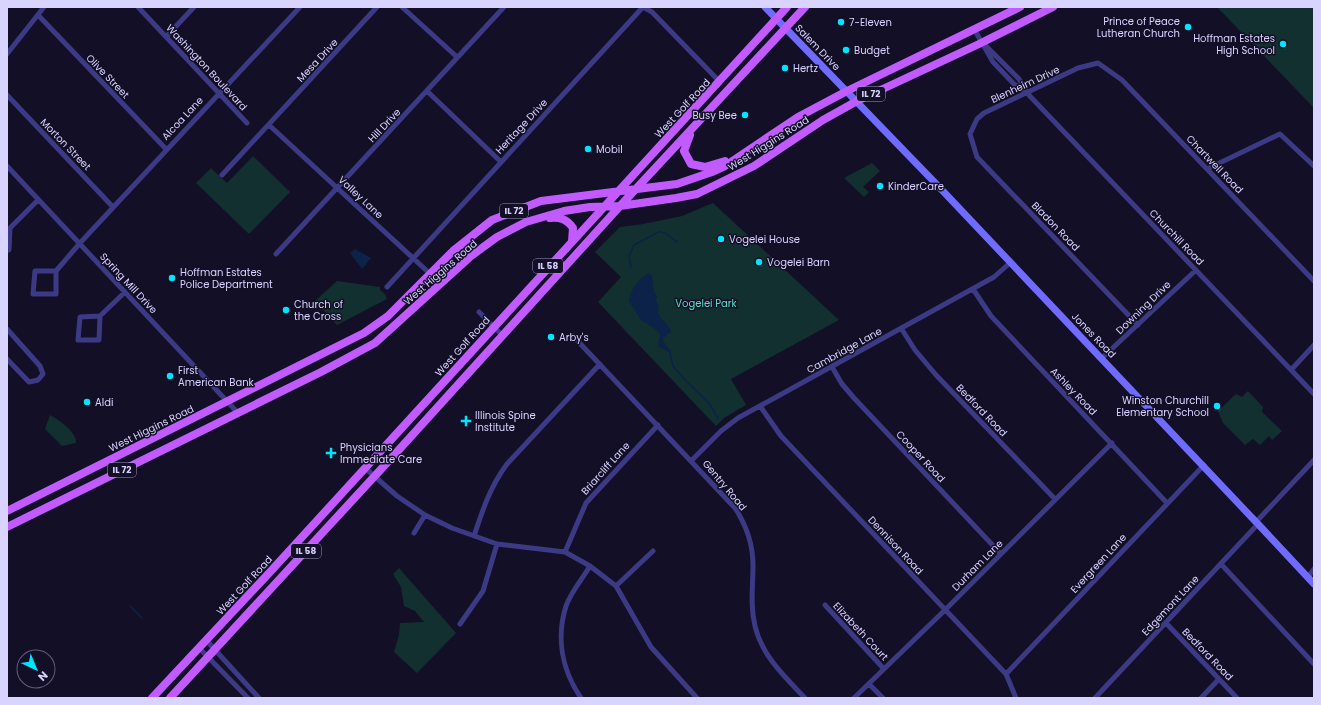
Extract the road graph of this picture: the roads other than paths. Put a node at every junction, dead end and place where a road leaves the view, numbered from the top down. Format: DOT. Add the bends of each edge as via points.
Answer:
graph roads {
  1 [pos="44,7"];
  2 [pos="138,7"];
  3 [pos="194,7"];
  4 [pos="300,7"];
  5 [pos="378,7"];
  6 [pos="402,7"];
  7 [pos="504,7"];
  8 [pos="643,7"];
  9 [pos="765,7"];
  10 [pos="787,7"];
  11 [pos="806,7"];
  12 [pos="1020,7"];
  13 [pos="1053,7"];
  14 [pos="38,15"];
  15 [pos="776,19"];
  16 [pos="785,28"];
  17 [pos="974,29"];
  18 [pos="166,37"];
  19 [pos="982,42"];
  20 [pos="7,54"];
  21 [pos="457,58"];
  22 [pos="1098,63"];
  23 [pos="720,82"];
  24 [pos="427,91"];
  25 [pos="847,91"];
  26 [pos="1026,92"];
  27 [pos="218,93"];
  28 [pos="7,96"];
  29 [pos="857,101"];
  30 [pos="247,123"];
  31 [pos="269,125"];
  32 [pos="692,129"];
  33 [pos="970,134"];
  34 [pos="166,149"];
  35 [pos="741,155"];
  36 [pos="501,162"];
  37 [pos="7,166"];
  38 [pos="1314,166"];
  39 [pos="1207,168"];
  40 [pos="222,175"];
  41 [pos="338,188"];
  42 [pos="636,189"];
  43 [pos="617,191"];
  44 [pos="38,200"];
  45 [pos="112,206"];
  46 [pos="604,206"];
  47 [pos="620,206"];
  48 [pos="539,218"];
  49 [pos="8,227"];
  50 [pos="572,242"];
  51 [pos="80,243"];
  52 [pos="7,250"];
  53 [pos="276,254"];
  54 [pos="413,259"];
  55 [pos="1011,262"];
  56 [pos="1196,270"];
  57 [pos="56,271"];
  58 [pos="430,274"];
  59 [pos="1314,281"];
  60 [pos="440,283"];
  61 [pos="387,287"];
  62 [pos="973,289"];
  63 [pos="125,292"];
  64 [pos="479,312"];
  65 [pos="100,316"];
  66 [pos="1138,324"];
  67 [pos="493,327"];
  68 [pos="901,328"];
  69 [pos="7,329"];
  70 [pos="502,335"];
  71 [pos="573,336"];
  72 [pos="1314,345"];
  73 [pos="1102,358"];
  74 [pos="7,359"];
  75 [pos="600,364"];
  76 [pos="832,367"];
  77 [pos="1291,370"];
  78 [pos="1314,394"];
  79 [pos="228,400"];
  80 [pos="760,406"];
  81 [pos="238,413"];
  82 [pos="658,425"];
  83 [pos="1112,443"];
  84 [pos="692,460"];
  85 [pos="1314,460"];
  86 [pos="1204,466"];
  87 [pos="365,468"];
  88 [pos="374,476"];
  89 [pos="1055,499"];
  90 [pos="1167,503"];
  91 [pos="7,511"];
  92 [pos="425,515"];
  93 [pos="1257,523"];
  94 [pos="7,527"];
  95 [pos="414,533"];
  96 [pos="474,536"];
  97 [pos="497,544"];
  98 [pos="653,551"];
  99 [pos="565,552"];
  100 [pos="1001,554"];
  101 [pos="1221,564"];
  102 [pos="590,566"];
  103 [pos="1314,570"];
  104 [pos="1308,577"];
  105 [pos="1314,584"];
  106 [pos="616,586"];
  107 [pos="825,605"];
  108 [pos="945,610"];
  109 [pos="1166,623"];
  110 [pos="460,624"];
  111 [pos="206,640"];
  112 [pos="198,648"];
  113 [pos="216,649"];
  114 [pos="208,657"];
  115 [pos="1314,664"];
  116 [pos="884,669"];
  117 [pos="1006,674"];
  118 [pos="1219,679"];
  119 [pos="869,684"];
  120 [pos="152,698"];
  121 [pos="170,698"];
  122 [pos="248,698"];
  123 [pos="259,698"];
  124 [pos="581,698"];
  125 [pos="697,698"];
  126 [pos="805,698"];
  127 [pos="854,698"];
  128 [pos="883,698"];
  129 [pos="1016,698"];
  130 [pos="1095,698"];
  131 [pos="1201,698"];
  132 [pos="1237,698"];
  1 -- 14 [label="street"];
  2 -- 18 [label="street, Washington Boulevard"];
  3 -- 18 [label="street"];
  4 -- 27 [label="street, Alcoa Lane"];
  5 -- 31 [label="street, Mesa Drive"];
  6 -- 21 [label="street"];
  7 -- 21 [label="street, Hill Drive"];
  8 -- 23 [label="street" via="652,12"];
  8 -- 36 [label="street, Heritage Drive"];
  9 -- 15 [label="street, Salem Drive"];
  10 -- 15 [label="main road, West Golf Road / IL 58"];
  11 -- 16 [label="main road, IL 58"];
  12 -- 17 [label="main road, West Higgins Road / IL 72"];
  13 -- 19 [label="main road, West Higgins Road / IL 72"];
  14 -- 20 [label="street"];
  14 -- 34 [label="street, Olive Street"];
  15 -- 16 [label="street, Salem Drive"];
  15 -- 23 [label="main road, West Golf Road / IL 58"];
  16 -- 25 [label="street, Salem Drive"];
  16 -- 32 [label="main road, IL 58"];
  17 -- 19 [label="street, Churchill Road"];
  17 -- 25 [label="main road, West Higgins Road / IL 72"];
  18 -- 27 [label="street, Washington Boulevard"];
  19 -- 26 [label="street, Churchill Road" via="1019,79"];
  19 -- 29 [label="main road, West Higgins Road / IL 72"];
  21 -- 24 [label="street, Hill Drive"];
  22 -- 26 [label="street, Blenheim Drive" via="1078,68"];
  22 -- 39 [label="street, Chartwell Road" via="1122,80"];
  23 -- 43 [label="main road, West Golf Road / IL 58"];
  24 -- 36 [label="street"];
  24 -- 41 [label="street, Hill Drive"];
  25 -- 29 [label="street, Salem Drive"];
  25 -- 35 [label="main road, West Higgins Road / IL 72" via="798,117"];
  26 -- 33 [label="street, Blenheim Drive" via="984,113 977,119"];
  26 -- 56 [label="street, Churchill Road"];
  27 -- 30 [label="street, Washington Boulevard"];
  27 -- 34 [label="street, Alcoa Lane"];
  28 -- 45 [label="street, Morton Street"];
  29 -- 47 [label="main road, West Higgins Road / IL 72" via="823,120 754,166 697,194"];
  29 -- 55 [label="street, Jones Road"];
  31 -- 40 [label="street, Mesa Drive"];
  31 -- 41 [label="street, Valley Lane"];
  32 -- 35 [label="main road" via="684,151 688,161 694,166 710,166"];
  32 -- 42 [label="main road, IL 58"];
  33 -- 66 [label="street, Bladon Road" via="977,157"];
  34 -- 45 [label="street, Alcoa Lane"];
  35 -- 42 [label="main road, West Higgins Road / IL 72" via="725,166 690,180"];
  36 -- 54 [label="street, Heritage Drive"];
  37 -- 44 [label="street, Spring Mill Drive"];
  38 -- 39 [label="street" via="1280,134"];
  39 -- 59 [label="street, Chartwell Road"];
  41 -- 53 [label="street, Hill Drive"];
  41 -- 54 [label="street, Valley Lane"];
  42 -- 43 [label="main road, West Higgins Road / IL 72"];
  42 -- 47 [label="main road, IL 58"];
  43 -- 46 [label="main road, West Golf Road / IL 58"];
  43 -- 58 [label="main road, West Higgins Road / IL 72" via="541,201 519,208 492,220 470,236"];
  44 -- 49 [label="street"];
  44 -- 51 [label="street, Spring Mill Drive"];
  45 -- 51 [label="street, Alcoa Lane"];
  46 -- 47 [label="main road, West Higgins Road / IL 72"];
  46 -- 48 [label="main road, West Higgins Road / IL 72" via="564,211"];
  46 -- 50 [label="main road, West Golf Road / IL 58"];
  47 -- 70 [label="main road, IL 58"];
  48 -- 50 [label="main road" via="556,217 566,220 573,228"];
  48 -- 60 [label="main road, West Higgins Road / IL 72" via="497,238"];
  49 -- 52 [label="street"];
  50 -- 67 [label="main road, West Golf Road / IL 58"];
  51 -- 57 [label="street, Alcoa Lane"];
  51 -- 63 [label="street, Spring Mill Drive"];
  54 -- 58 [label="street, Valley Lane"];
  54 -- 61 [label="street, Heritage Drive"];
  55 -- 62 [label="street, Cambridge Lane" via="994,277"];
  55 -- 73 [label="street, Jones Road"];
  56 -- 66 [label="street, Downing Drive"];
  56 -- 77 [label="street, Churchill Road"];
  57 -- 57 [label="street" via="35,272 33,294 56,294"];
  58 -- 60 [label="street, Valley Lane"];
  58 -- 79 [label="main road, West Higgins Road / IL 72" via="388,316 370,329"];
  60 -- 81 [label="main road, West Higgins Road / IL 72" via="375,343"];
  62 -- 68 [label="street, Cambridge Lane"];
  62 -- 83 [label="street, Ashley Road" via="991,316"];
  63 -- 65 [label="street"];
  63 -- 79 [label="street, Spring Mill Drive"];
  64 -- 67 [label="street"];
  65 -- 65 [label="street" via="80,317 78,340 99,340"];
  66 -- 73 [label="street, Downing Drive"];
  67 -- 70 [label="street"];
  67 -- 87 [label="main road, West Golf Road / IL 58"];
  68 -- 76 [label="street, Cambridge Lane"];
  68 -- 89 [label="street, Bedford Road" via="936,375"];
  69 -- 74 [label="street" via="40,366 43,374 38,380 29,382"];
  70 -- 88 [label="main road, IL 58"];
  71 -- 75 [label="street, Gentry Road"];
  72 -- 77 [label="street"];
  73 -- 86 [label="street, Jones Road"];
  75 -- 82 [label="street, Gentry Road"];
  75 -- 96 [label="street" via="498,476 490,490"];
  76 -- 80 [label="street, Cambridge Lane"];
  76 -- 100 [label="street, Cooper Road" via="854,398"];
  77 -- 78 [label="street, Churchill Road"];
  79 -- 81 [label="street, Spring Mill Drive"];
  79 -- 91 [label="main road, West Higgins Road / IL 72"];
  80 -- 84 [label="street, Cambridge Lane" via="727,426"];
  80 -- 108 [label="street, Dennison Road" via="781,436"];
  81 -- 94 [label="main road, West Higgins Road / IL 72"];
  82 -- 84 [label="street, Gentry Road"];
  82 -- 99 [label="street, Briarcliff Lane" via="586,503"];
  83 -- 89 [label="street, Durham Lane"];
  83 -- 90 [label="street, Ashley Road"];
  84 -- 126 [label="street, Gentry Road" via="735,508 745,526 753,554 752,604 758,637 771,660"];
  85 -- 93 [label="street, Edgemont Lane"];
  86 -- 90 [label="street, Evergreen Lane"];
  86 -- 93 [label="street, Jones Road"];
  87 -- 88 [label="street"];
  87 -- 111 [label="main road, West Golf Road / IL 58"];
  88 -- 92 [label="street"];
  88 -- 113 [label="main road, IL 58"];
  89 -- 100 [label="street, Durham Lane"];
  90 -- 117 [label="street, Evergreen Lane"];
  92 -- 95 [label="street"];
  92 -- 96 [label="street"];
  93 -- 101 [label="street, Edgemont Lane"];
  93 -- 104 [label="street, Jones Road"];
  96 -- 97 [label="street"];
  97 -- 99 [label="street"];
  97 -- 110 [label="street" via="482,591"];
  98 -- 106 [label="street"];
  99 -- 102 [label="street"];
  100 -- 108 [label="street, Durham Lane"];
  101 -- 109 [label="street, Edgemont Lane"];
  101 -- 115 [label="street"];
  102 -- 106 [label="street"];
  102 -- 124 [label="street" via="566,606 560,643 568,675"];
  103 -- 104 [label="street"];
  104 -- 105 [label="street, Jones Road"];
  106 -- 125 [label="street" via="651,647"];
  107 -- 116 [label="street, Elizabeth Court"];
  108 -- 116 [label="street, Durham Lane"];
  108 -- 117 [label="street, Dennison Road"];
  109 -- 118 [label="street, Bedford Road"];
  109 -- 130 [label="street, Edgemont Lane"];
  111 -- 112 [label="main road, West Golf Road / IL 58"];
  111 -- 113 [label="street"];
  112 -- 114 [label="street"];
  112 -- 120 [label="main road, West Golf Road / IL 58"];
  113 -- 114 [label="main road, IL 58"];
  113 -- 123 [label="street"];
  114 -- 121 [label="main road, IL 58"];
  114 -- 122 [label="street"];
  116 -- 119 [label="street, Durham Lane"];
  117 -- 129 [label="street, Dennison Road"];
  118 -- 131 [label="street"];
  118 -- 132 [label="street, Bedford Road"];
  119 -- 127 [label="street, Durham Lane"];
  119 -- 128 [label="street"];
}
